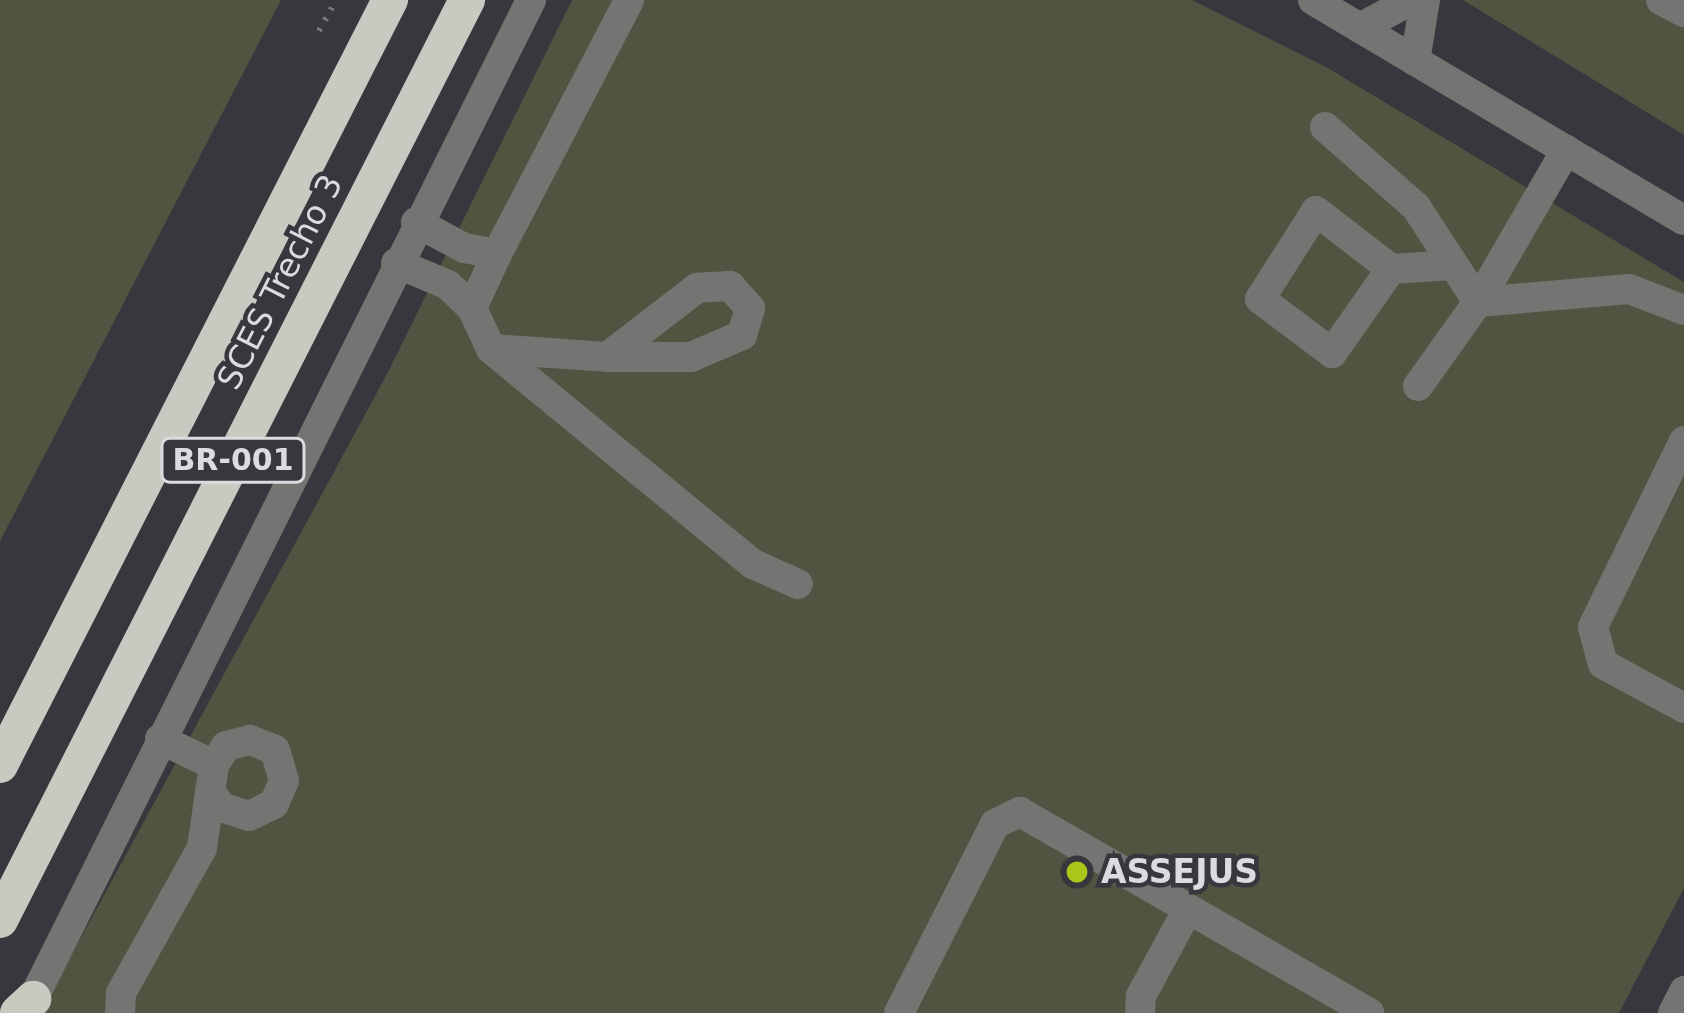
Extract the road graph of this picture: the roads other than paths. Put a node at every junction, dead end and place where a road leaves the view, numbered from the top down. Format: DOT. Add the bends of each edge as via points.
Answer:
graph roads {
  1 [pos="390,0"];
  2 [pos="466,0"];
  3 [pos="531,0"];
  4 [pos="629,0"];
  5 [pos="1313,0"];
  6 [pos="1411,0"];
  7 [pos="1425,0"];
  8 [pos="1661,0"];
  9 [pos="1684,12"];
  10 [pos="1360,28"];
  11 [pos="1415,61"];
  12 [pos="1325,127"];
  13 [pos="1566,150"];
  14 [pos="1684,220"];
  15 [pos="416,222"];
  16 [pos="497,254"];
  17 [pos="396,262"];
  18 [pos="1454,265"];
  19 [pos="1391,268"];
  20 [pos="1478,302"];
  21 [pos="472,308"];
  22 [pos="1684,310"];
  23 [pos="491,349"];
  24 [pos="607,357"];
  25 [pos="1418,386"];
  26 [pos="1684,441"];
  27 [pos="798,584"];
  28 [pos="1684,709"];
  29 [pos="160,739"];
  30 [pos="0,765"];
  31 [pos="1188,909"];
  32 [pos="0,920"];
  33 [pos="1684,991"];
  34 [pos="26,1008"];
  35 [pos="120,1013"];
  36 [pos="899,1013"];
  37 [pos="1140,1013"];
  38 [pos="1369,1013"];
  39 [pos="1673,1013"];
  1 -- 30 [label="highway, SCES Trecho 3 / BR-001"];
  2 -- 32 [label="highway, SCES Trecho 3 / BR-001"];
  3 -- 15 [label="street"];
  4 -- 16 [label="street"];
  5 -- 10 [label="street"];
  6 -- 10 [label="street"];
  7 -- 11 [label="street"];
  8 -- 9 [label="street"];
  10 -- 11 [label="street"];
  11 -- 13 [label="street"];
  12 -- 18 [label="street" via="1416,207"];
  13 -- 14 [label="street"];
  13 -- 20 [label="street"];
  15 -- 16 [label="street" via="464,248"];
  15 -- 17 [label="street"];
  16 -- 21 [label="street"];
  17 -- 21 [label="street" via="448,285"];
  17 -- 29 [label="street"];
  18 -- 19 [label="street"];
  18 -- 20 [label="street"];
  19 -- 19 [label="street" via="1316,211 1260,299 1332,353"];
  20 -- 22 [label="street" via="1629,289"];
  20 -- 25 [label="street"];
  21 -- 23 [label="street"];
  23 -- 24 [label="street"];
  23 -- 27 [label="street" via="753,564"];
  26 -- 28 [label="street" via="1593,627 1604,664"];
  29 -- 34 [label="street"];
  29 -- 35 [label="street" via="212,778 202,848 121,993"];
  31 -- 36 [label="street" via="1020,812 1006,815"];
  31 -- 37 [label="street" via="1141,996"];
  31 -- 38 [label="street"];
  33 -- 39 [label="street"];
}
